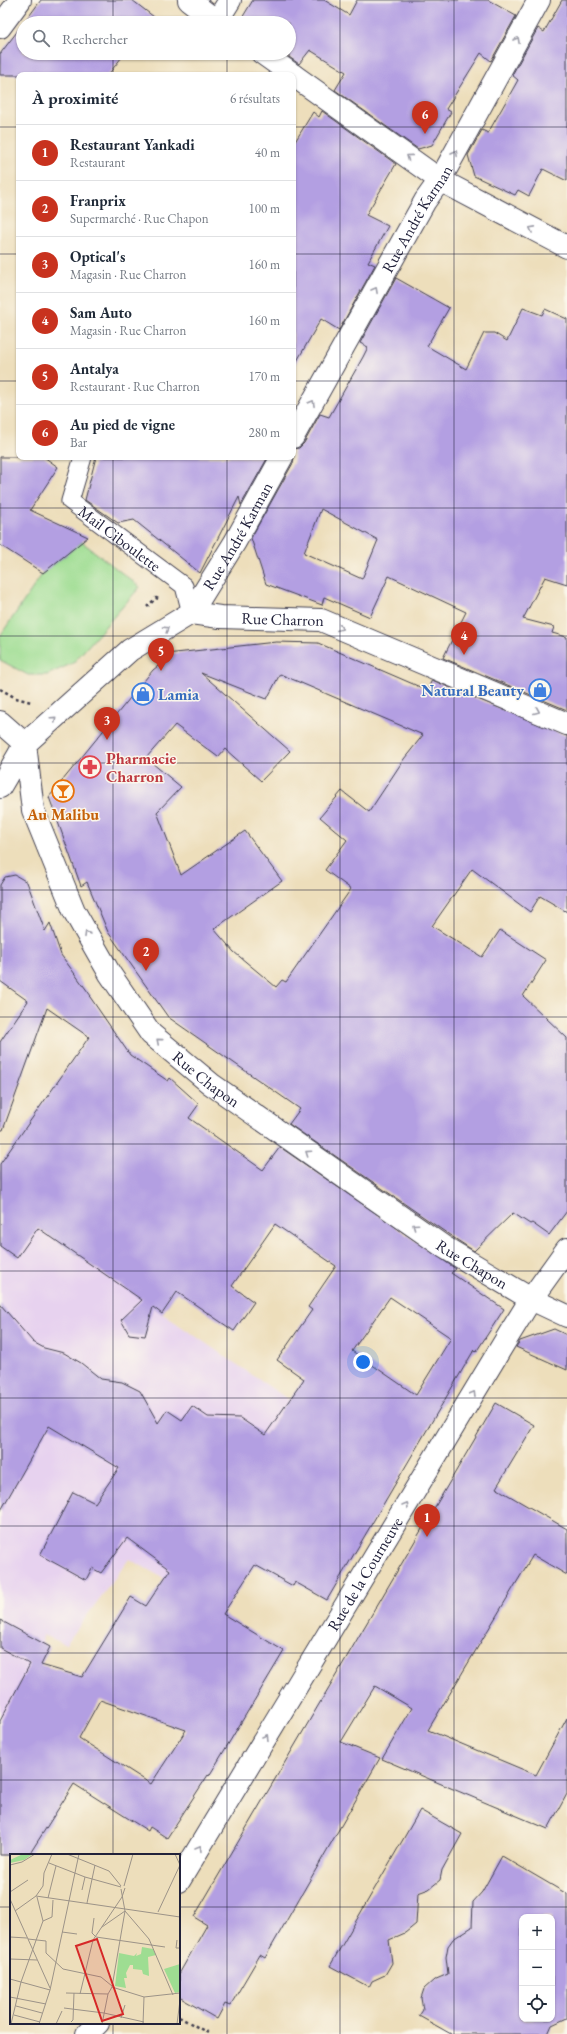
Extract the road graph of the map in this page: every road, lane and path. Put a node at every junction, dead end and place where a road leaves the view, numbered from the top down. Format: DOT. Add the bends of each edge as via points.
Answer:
graph roads {
  1 [pos="20,0"];
  2 [pos="189,0"];
  3 [pos="230,0"];
  4 [pos="539,0"];
  5 [pos="210,16"];
  6 [pos="221,16"];
  7 [pos="0,27"];
  8 [pos="272,60"];
  9 [pos="289,72"];
  10 [pos="296,77"];
  11 [pos="440,180"];
  12 [pos="567,246"];
  13 [pos="296,432"];
  14 [pos="81,460"];
  15 [pos="280,460"];
  16 [pos="191,613"];
  17 [pos="0,722"];
  18 [pos="567,724"];
  19 [pos="25,744"];
  20 [pos="0,787"];
  21 [pos="567,1249"];
  22 [pos="531,1300"];
  23 [pos="567,1316"];
  24 [pos="180,1880"];
  25 [pos="180,2017"];
  26 [pos="97,2024"];
  27 [pos="86,2034"];
  28 [pos="210,2034"];
  1 -- 7 [label="street"];
  2 -- 5 [label="street"];
  3 -- 6 [label="street"];
  11 -- 4 [label="street, Rue André Karman, one-way"];
  8 -- 9 [label="street"];
  11 -- 10 [label="street, one-way"];
  12 -- 11 [label="street, one-way"];
  13 -- 11 [label="street, Rue André Karman, one-way" via="425,201"];
  14 -- 16 [label="street, Mail Ciboulette" via="70,501 184,586"];
  15 -- 16 [label="street, Rue André Karman" via="235,542"];
  16 -- 18 [label="street, Rue Charron, one-way" via="220,617 320,620"];
  19 -- 16 [label="street, one-way" via="130,650"];
  17 -- 19 [label="street"];
  19 -- 20 [label="street"];
  22 -- 19 [label="street, Rue Chapon, one-way" via="444,1247 274,1130 211,1084 151,1034 110,974 74,911 32,810"];
  21 -- 22 [label="street, Rue de la Courneuve"];
  22 -- 23 [label="street, Rue Chapon"];
  24 -- 22 [label="street, Rue de la Courneuve, one-way"];
  25 -- 28 [label="path"];
  26 -- 27 [label="street"];
}
